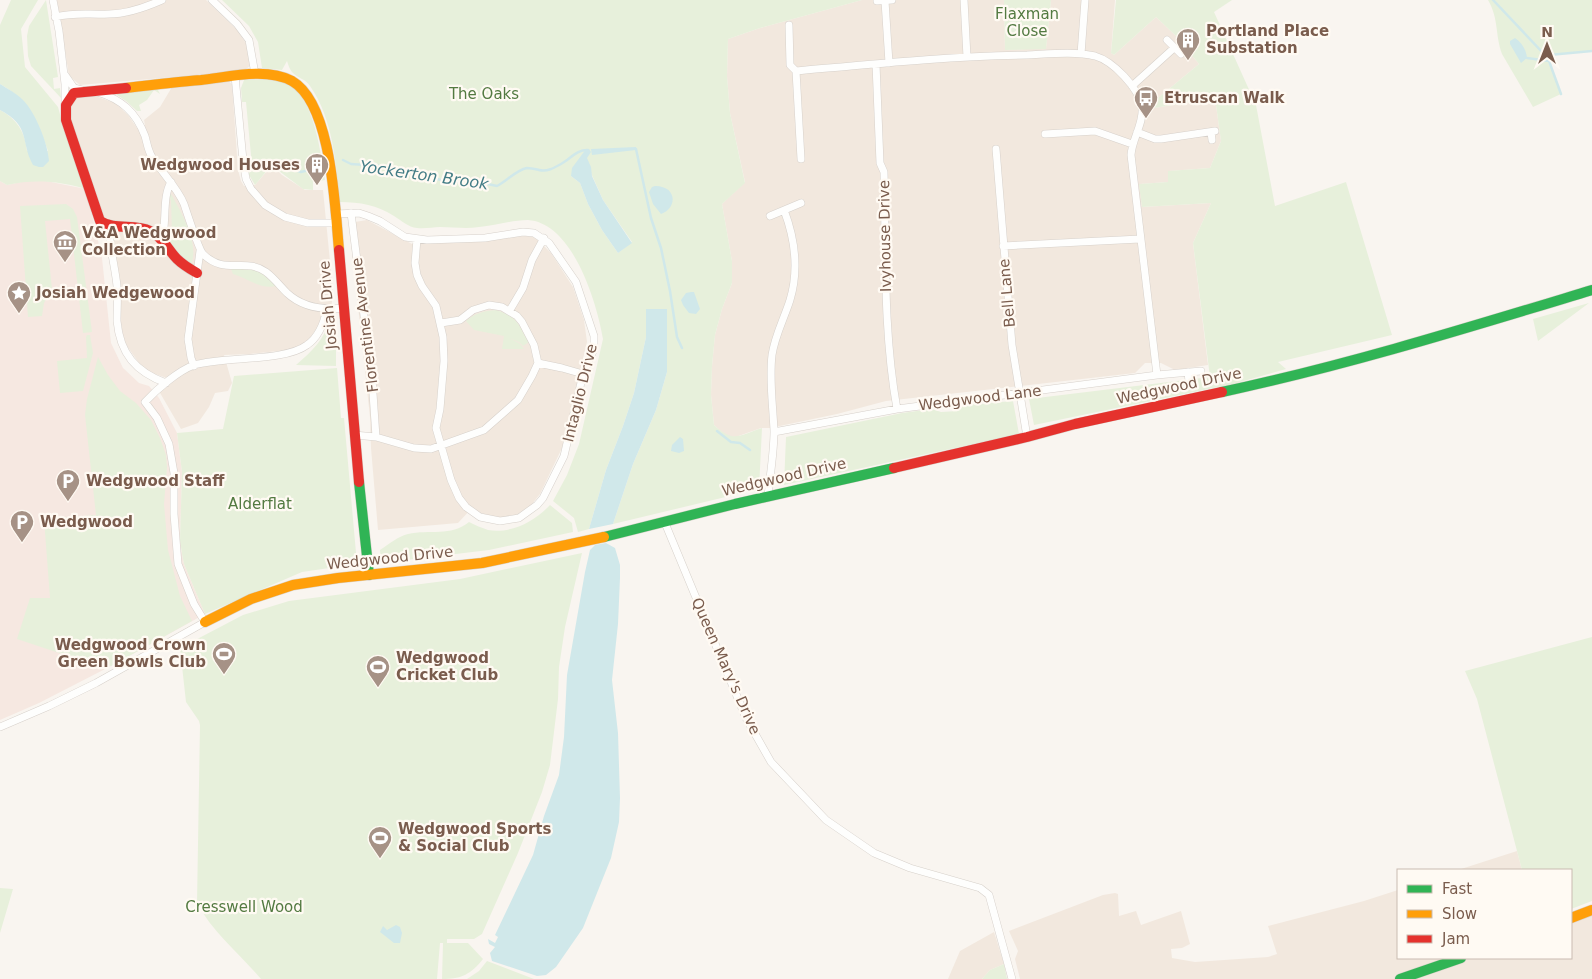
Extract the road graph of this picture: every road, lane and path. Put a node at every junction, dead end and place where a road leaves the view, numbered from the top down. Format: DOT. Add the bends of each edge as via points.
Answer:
graph roads {
  1 [pos="53,0"];
  2 [pos="162,0"];
  3 [pos="212,0"];
  4 [pos="892,0"];
  5 [pos="964,0"];
  6 [pos="1085,0"];
  7 [pos="877,1"];
  8 [pos="885,1"];
  9 [pos="55,17"];
  10 [pos="789,25"];
  11 [pos="1167,40"];
  12 [pos="1174,48"];
  13 [pos="1081,54"];
  14 [pos="1181,54"];
  15 [pos="967,57"];
  16 [pos="890,63"];
  17 [pos="876,64"];
  18 [pos="62,70"];
  19 [pos="796,71"];
  20 [pos="255,74"];
  21 [pos="235,76"];
  22 [pos="1132,86"];
  23 [pos="87,91"];
  24 [pos="65,107"];
  25 [pos="1137,132"];
  26 [pos="1045,134"];
  27 [pos="1212,140"];
  28 [pos="1132,144"];
  29 [pos="996,149"];
  30 [pos="801,159"];
  31 [pos="171,182"];
  32 [pos="801,203"];
  33 [pos="784,210"];
  34 [pos="351,213"];
  35 [pos="770,216"];
  36 [pos="336,218"];
  37 [pos="110,225"];
  38 [pos="544,238"];
  39 [pos="417,239"];
  40 [pos="1140,239"];
  41 [pos="162,240"];
  42 [pos="1003,246"];
  43 [pos="200,251"];
  44 [pos="197,274"];
  45 [pos="1592,290"];
  46 [pos="344,308"];
  47 [pos="327,309"];
  48 [pos="510,310"];
  49 [pos="441,323"];
  50 [pos="538,363"];
  51 [pos="194,366"];
  52 [pos="1201,371"];
  53 [pos="1188,372"];
  54 [pos="583,374"];
  55 [pos="1157,375"];
  56 [pos="1189,382"];
  57 [pos="166,383"];
  58 [pos="1019,394"];
  59 [pos="897,409"];
  60 [pos="774,432"];
  61 [pos="354,434"];
  62 [pos="376,437"];
  63 [pos="1027,437"];
  64 [pos="440,446"];
  65 [pos="768,496"];
  66 [pos="664,523"];
  67 [pos="369,575"];
  68 [pos="205,622"];
  69 [pos="0,727"];
  70 [pos="1592,910"];
  71 [pos="1572,918"];
  72 [pos="1458,959"];
  73 [pos="1012,979"];
  74 [pos="1400,979"];
  1 -- 9 [label="street"];
  2 -- 9 [label="street" via="127,12 72,13"];
  3 -- 20 [label="street" via="249,40"];
  4 -- 8 [label="street"];
  5 -- 15 [label="street"];
  6 -- 13 [label="street"];
  7 -- 8 [label="street"];
  8 -- 16 [label="street"];
  9 -- 18 [label="street"];
  10 -- 19 [label="street" via="790,64"];
  11 -- 12 [label="street"];
  12 -- 14 [label="street"];
  12 -- 22 [label="street"];
  13 -- 15 [label="street"];
  13 -- 22 [label="street" via="1108,61"];
  15 -- 16 [label="street"];
  16 -- 17 [label="street"];
  17 -- 19 [label="street"];
  17 -- 59 [label="street, Ivyhouse Drive" via="880,163 884,172 888,340"];
  18 -- 23 [label="street" via="74,88"];
  18 -- 24 [label="street"];
  19 -- 30 [label="street"];
  20 -- 21 [label="street, Josiah Drive"];
  20 -- 36 [label="street, Josiah Drive" via="285,77 296,83 316,111 328,149"];
  21 -- 23 [label="street, Josiah Drive"];
  21 -- 36 [label="street" via="242,160 251,189 265,205 285,217 308,223"];
  22 -- 25 [label="street" via="1142,107"];
  23 -- 24 [label="street" via="72,94"];
  23 -- 31 [label="street" via="120,101 132,112 152,157"];
  24 -- 37 [label="street" via="66,120 98,216 104,224"];
  25 -- 27 [label="street" via="1161,139 1213,132"];
  25 -- 28 [label="street"];
  26 -- 28 [label="street" via="1095,131"];
  28 -- 40 [label="street"];
  29 -- 42 [label="street, Bell Lane"];
  31 -- 41 [label="street" via="167,189"];
  31 -- 43 [label="street" via="183,202"];
  32 -- 33 [label="street"];
  33 -- 35 [label="street"];
  33 -- 60 [label="street" via="794,248 794,275 772,354"];
  34 -- 36 [label="street"];
  34 -- 39 [label="street" via="374,218 405,237"];
  34 -- 62 [label="street, Florentine Avenue"];
  36 -- 46 [label="street, Josiah Drive"];
  37 -- 41 [label="street" via="143,228"];
  37 -- 57 [label="street" via="118,292 117,320 122,343 137,368"];
  38 -- 39 [label="street" via="523,232 485,238"];
  38 -- 48 [label="street"];
  38 -- 54 [label="street, Intaglio Drive" via="576,282 594,336 594,349"];
  39 -- 49 [label="street, Intaglio Drive" via="417,275 436,306"];
  40 -- 42 [label="street"];
  40 -- 55 [label="street"];
  41 -- 44 [label="street" via="177,259"];
  42 -- 58 [label="street, Bell Lane"];
  43 -- 44 [label="street"];
  43 -- 47 [label="street" via="218,265 260,269 288,295 313,307"];
  44 -- 51 [label="street" via="188,339"];
  45 -- 63 [label="street, Wedgwood Drive" via="1292,377"];
  46 -- 47 [label="street"];
  46 -- 61 [label="street, Josiah Drive"];
  47 -- 51 [label="street" via="324,322 313,340 298,351 225,359"];
  48 -- 49 [label="street" via="488,306 473,310 460,320"];
  48 -- 50 [label="street" via="522,322 533,343"];
  49 -- 64 [label="street, Intaglio Drive" via="444,361 436,428"];
  50 -- 54 [label="street"];
  50 -- 64 [label="street" via="518,400 506,412 484,430"];
  51 -- 57 [label="street"];
  52 -- 53 [label="street, Wedgwood Lane"];
  53 -- 55 [label="street, Wedgwood Lane"];
  53 -- 56 [label="street"];
  54 -- 64 [label="street, Intaglio Drive" via="564,456 543,498 519,518 488,519 466,507 451,480"];
  55 -- 58 [label="street, Wedgwood Lane"];
  57 -- 68 [label="street" via="145,402 169,444 174,473 178,564"];
  58 -- 59 [label="street, Wedgwood Lane"];
  58 -- 63 [label="street, Bell Lane"];
  59 -- 60 [label="street, Wedgwood Lane"];
  60 -- 65 [label="street"];
  61 -- 62 [label="street"];
  61 -- 67 [label="street, Josiah Drive"];
  62 -- 64 [label="street" via="414,448"];
  63 -- 65 [label="street, Wedgwood Drive"];
  65 -- 66 [label="street, Wedgwood Drive"];
  66 -- 67 [label="street, Wedgwood Drive" via="482,563"];
  66 -- 73 [label="street, Queen Mary's Drive" via="746,718 771,762 826,820 874,853 910,868 980,888 990,895"];
  67 -- 68 [label="street, Wedgwood Drive" via="293,585 251,599"];
  68 -- 69 [label="street, Wedgwood Drive" via="49,706"];
  70 -- 71 [label="street"];
  72 -- 74 [label="street"];
}
